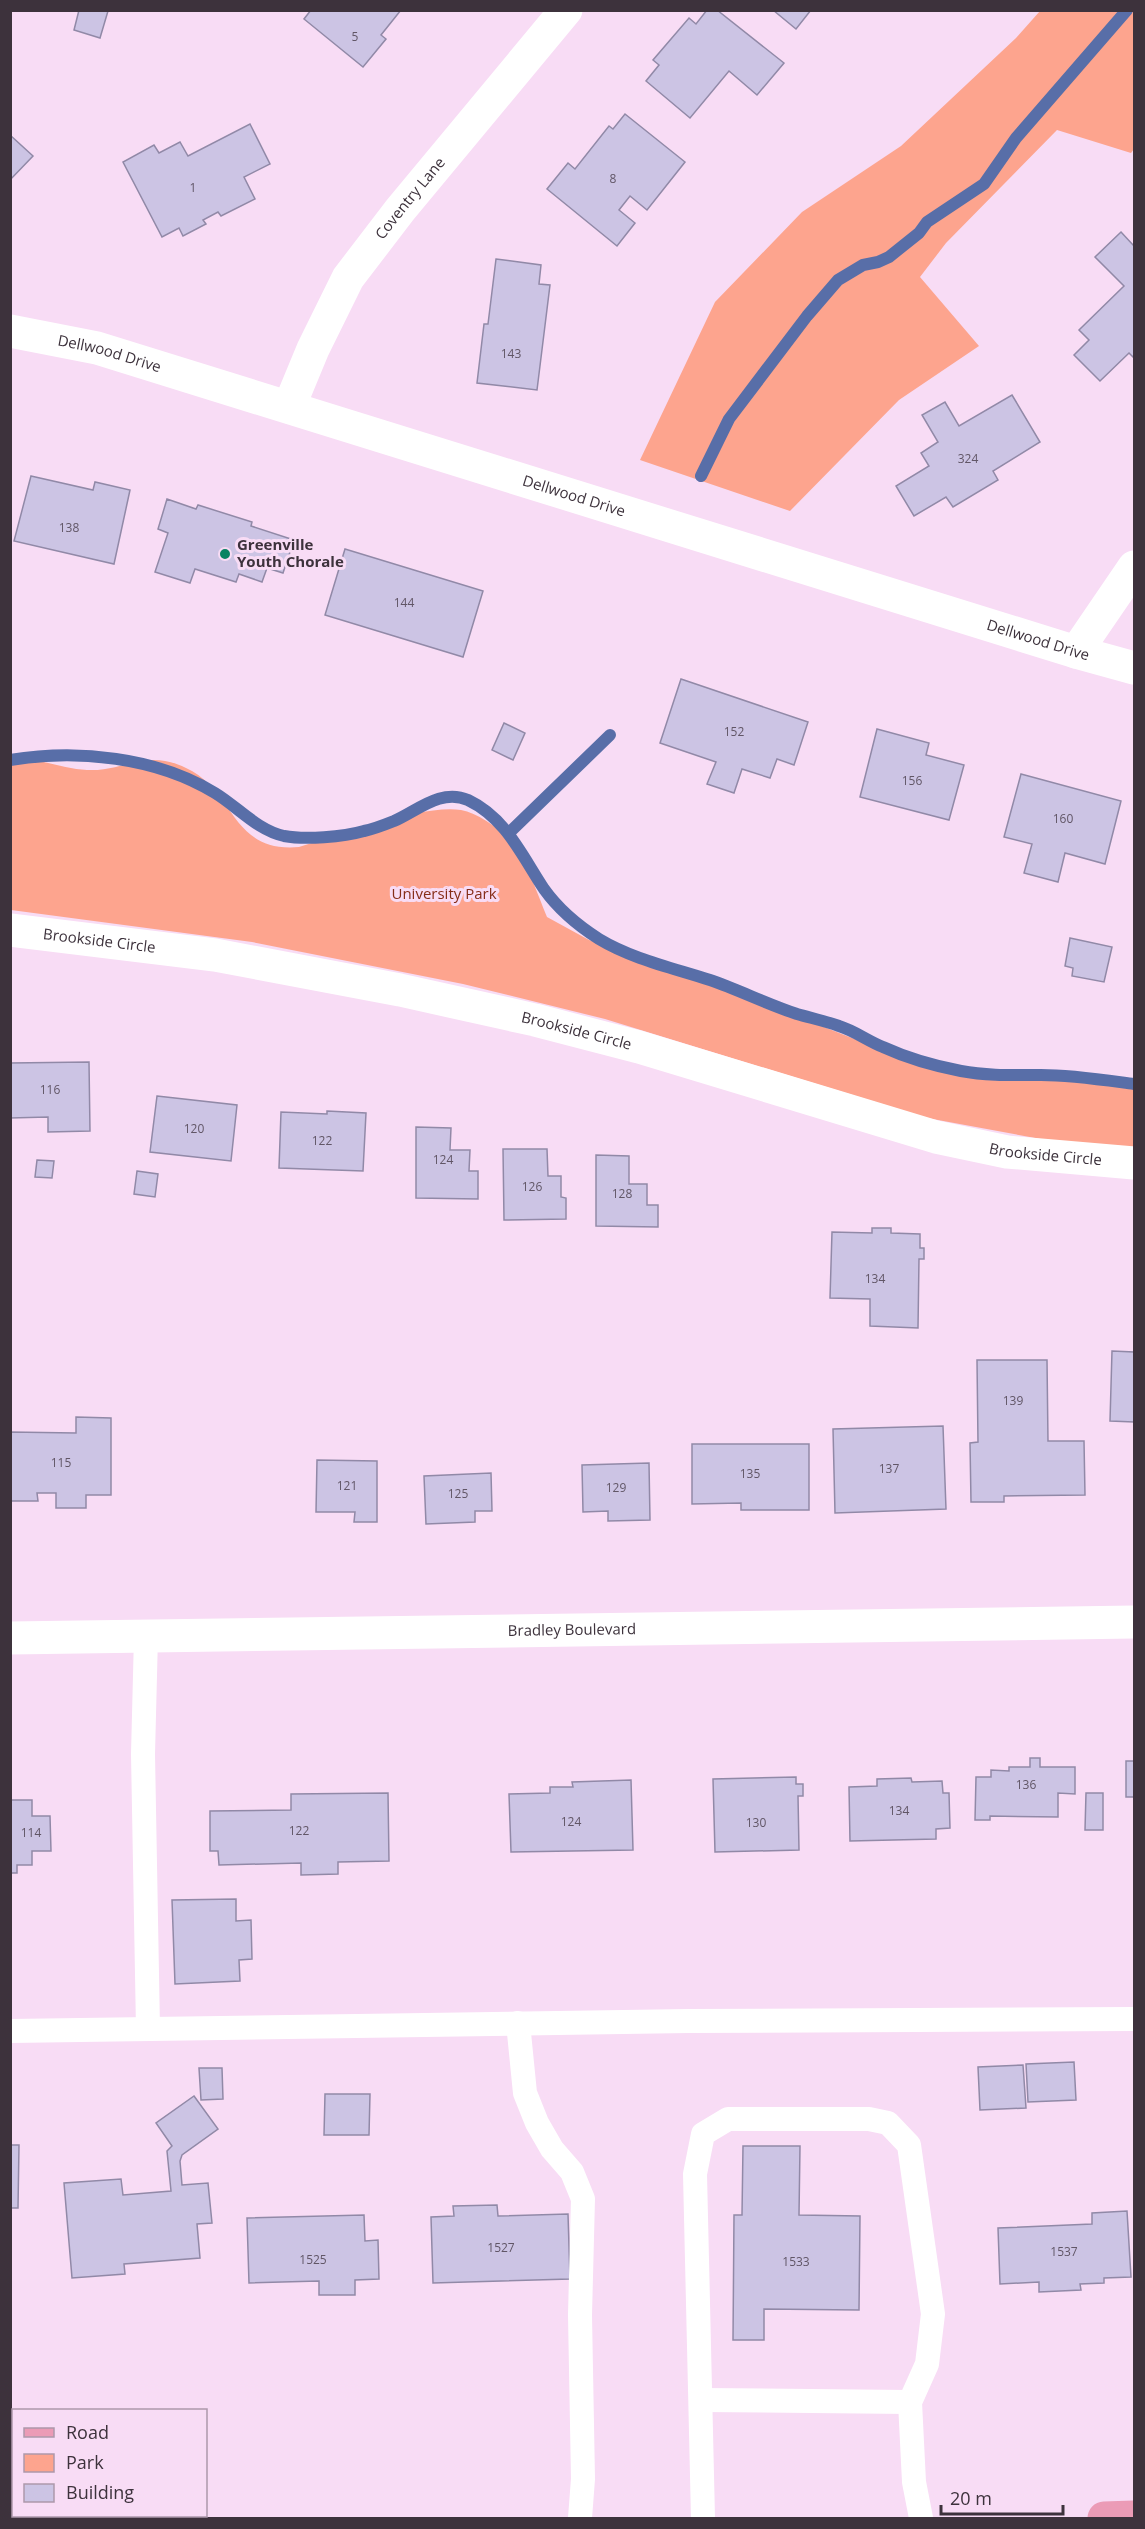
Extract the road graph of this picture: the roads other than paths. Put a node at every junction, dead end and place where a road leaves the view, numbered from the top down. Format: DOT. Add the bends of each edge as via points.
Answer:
graph roads {
  1 [pos="566,10"];
  2 [pos="10,331"];
  3 [pos="289,407"];
  4 [pos="1134,567"];
  5 [pos="1076,652"];
  6 [pos="1134,668"];
  7 [pos="10,930"];
  8 [pos="1134,1163"];
  9 [pos="1134,1622"];
  10 [pos="146,1636"];
  11 [pos="10,1638"];
  12 [pos="1134,2019"];
  13 [pos="518,2023"];
  14 [pos="148,2029"];
  15 [pos="10,2031"];
  16 [pos="701,2400"];
  17 [pos="910,2402"];
  18 [pos="1134,2517"];
  19 [pos="580,2518"];
  20 [pos="703,2518"];
  21 [pos="921,2518"];
  22 [pos="1104,2518"];
  1 -- 3 [label="street, Coventry Lane" via="348,278"];
  2 -- 3 [label="street, Dellwood Drive" via="97,348"];
  3 -- 5 [label="street, Dellwood Drive"];
  4 -- 5 [label="street"];
  5 -- 6 [label="street, Dellwood Drive"];
  7 -- 8 [label="street, Brookside Circle" via="214,955 400,990 639,1047 936,1137 1007,1152"];
  9 -- 10 [label="street, Bradley Boulevard"];
  10 -- 11 [label="street, Bradley Boulevard"];
  10 -- 14 [label="lane" via="142,1754"];
  12 -- 13 [label="lane"];
  13 -- 14 [label="lane"];
  13 -- 19 [label="lane" via="525,2093 537,2123 572,2172 583,2199"];
  14 -- 15 [label="lane"];
  16 -- 17 [label="lane"];
  16 -- 17 [label="lane" via="695,2174 703,2134 728,2119 869,2119 888,2123 909,2145 914,2179 933,2314 927,2364"];
  16 -- 20 [label="lane"];
  17 -- 21 [label="lane" via="914,2482"];
  18 -- 22 [label="main road"];
}
